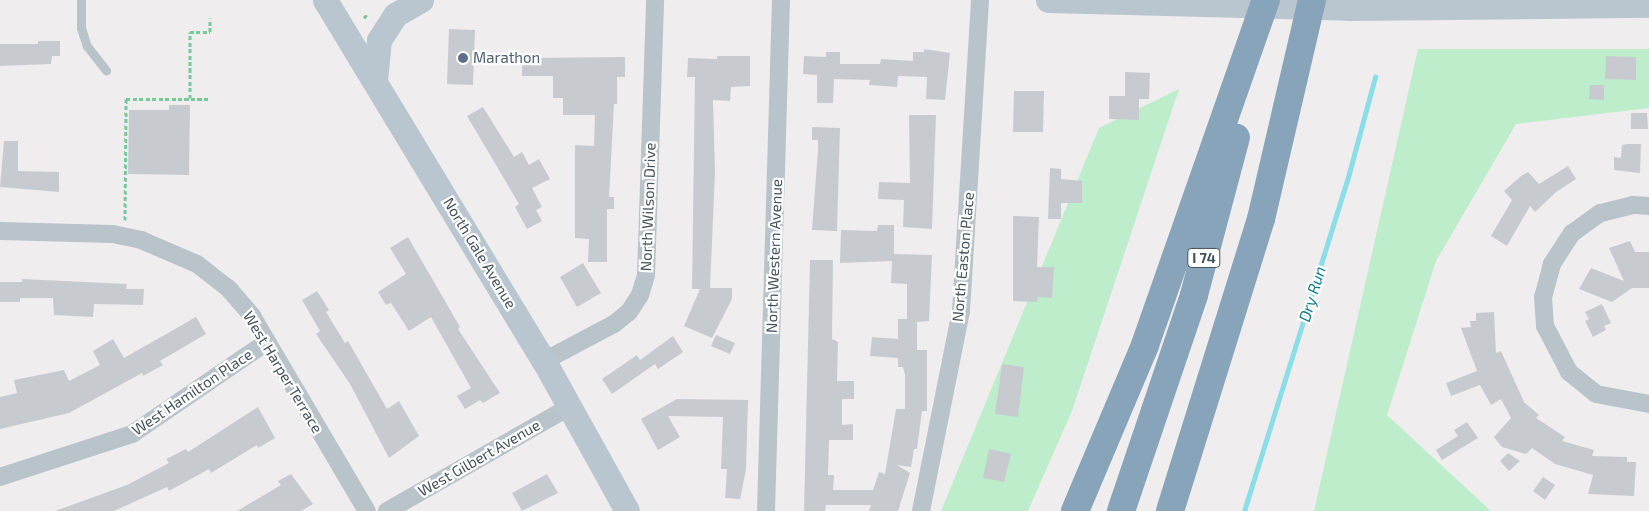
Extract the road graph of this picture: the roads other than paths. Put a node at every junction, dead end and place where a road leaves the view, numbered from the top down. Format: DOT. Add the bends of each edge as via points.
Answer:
graph roads {
  1 [pos="81,0"];
  2 [pos="325,0"];
  3 [pos="421,0"];
  4 [pos="655,0"];
  5 [pos="781,0"];
  6 [pos="980,0"];
  7 [pos="1048,0"];
  8 [pos="1266,0"];
  9 [pos="1270,0"];
  10 [pos="1312,0"];
  11 [pos="1615,0"];
  12 [pos="1649,5"];
  13 [pos="1571,6"];
  14 [pos="106,70"];
  15 [pos="375,80"];
  16 [pos="1284,130"];
  17 [pos="1649,206"];
  18 [pos="0,231"];
  19 [pos="267,342"];
  20 [pos="544,361"];
  21 [pos="1649,404"];
  22 [pos="570,406"];
  23 [pos="0,477"];
  24 [pos="366,511"];
  25 [pos="387,511"];
  26 [pos="626,511"];
  27 [pos="766,511"];
  28 [pos="921,511"];
  29 [pos="1075,511"];
  30 [pos="1120,511"];
  31 [pos="1170,511"];
  32 [pos="1186,511"];
  1 -- 14 [label="lane" via="81,28 86,46"];
  2 -- 15 [label="main road, North Gale Avenue"];
  3 -- 15 [label="main road" via="395,15 379,40"];
  4 -- 20 [label="street, North Wilson Drive" via="646,266 640,295 629,312 614,324"];
  5 -- 27 [label="street, North Western Avenue"];
  6 -- 28 [label="street, North Easton Place" via="961,311"];
  7 -- 13 [label="main road" via="1348,8"];
  8 -- 29 [label="highway" via="1145,345"];
  9 -- 30 [label="highway, I 74" via="1200,276"];
  10 -- 16 [label="highway"];
  11 -- 13 [label="main road"];
  12 -- 13 [label="main road"];
  15 -- 20 [label="main road, North Gale Avenue"];
  16 -- 31 [label="highway" via="1234,312"];
  16 -- 32 [label="highway" via="1245,304"];
  17 -- 21 [label="street" via="1633,205 1600,213 1572,233 1552,264 1543,297 1545,326 1569,372 1596,394"];
  18 -- 19 [label="street, West Harper Terrace" via="113,234 173,252 198,264 228,288 252,316"];
  19 -- 23 [label="street, West Hamilton Place" via="132,434"];
  19 -- 24 [label="street, West Harper Terrace"];
  20 -- 22 [label="main road, North Gale Avenue"];
  22 -- 25 [label="street, West Gilbert Avenue"];
  22 -- 26 [label="main road, North Gale Avenue"];
}
